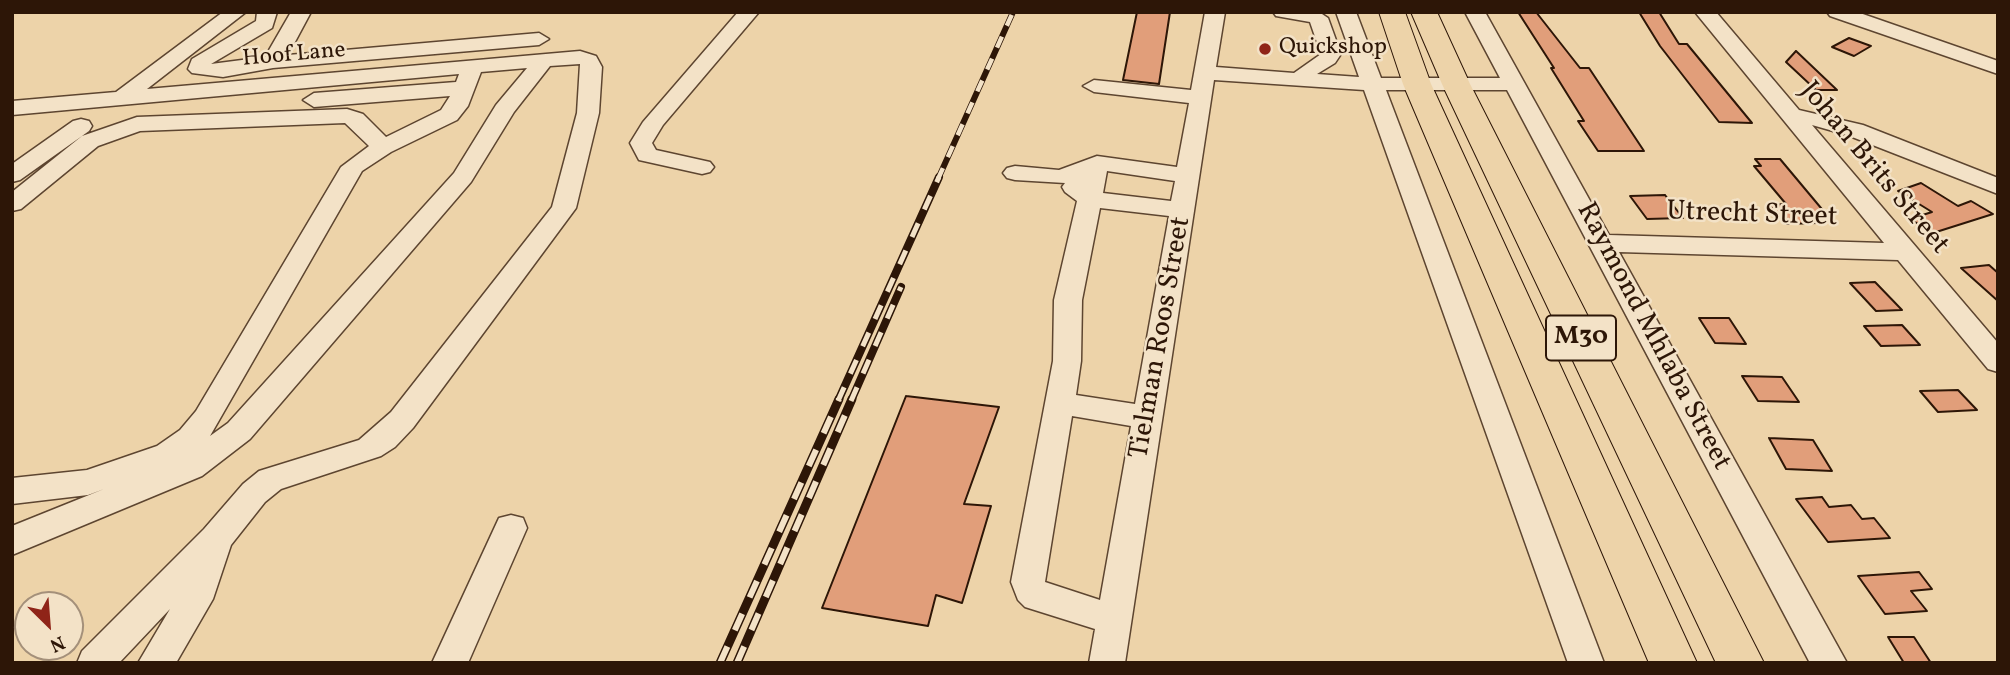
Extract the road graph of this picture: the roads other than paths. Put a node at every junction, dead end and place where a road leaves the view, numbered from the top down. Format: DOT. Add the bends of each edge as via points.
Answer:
graph roads {
  1 [pos="236,12"];
  2 [pos="267,12"];
  3 [pos="301,12"];
  4 [pos="749,12"];
  5 [pos="1215,12"];
  6 [pos="1283,12"];
  7 [pos="1346,12"];
  8 [pos="1392,12"];
  9 [pos="1424,12"];
  10 [pos="1475,12"];
  11 [pos="1705,12"];
  12 [pos="1837,12"];
  13 [pos="1313,13"];
  14 [pos="1328,45"];
  15 [pos="1357,45"];
  16 [pos="542,49"];
  17 [pos="273,62"];
  18 [pos="1998,68"];
  19 [pos="469,77"];
  20 [pos="1300,79"];
  21 [pos="1370,84"];
  22 [pos="1417,84"];
  23 [pos="1456,84"];
  24 [pos="1513,84"];
  25 [pos="1203,85"];
  26 [pos="1094,86"];
  27 [pos="122,97"];
  28 [pos="247,106"];
  29 [pos="12,108"];
  30 [pos="1790,115"];
  31 [pos="383,148"];
  32 [pos="1097,163"];
  33 [pos="702,167"];
  34 [pos="1015,173"];
  35 [pos="12,175"];
  36 [pos="1189,176"];
  37 [pos="1061,177"];
  38 [pos="1998,187"];
  39 [pos="1090,199"];
  40 [pos="12,204"];
  41 [pos="1184,210"];
  42 [pos="1600,243"];
  43 [pos="1903,252"];
  44 [pos="1998,362"];
  45 [pos="1058,403"];
  46 [pos="1148,417"];
  47 [pos="12,491"];
  48 [pos="511,528"];
  49 [pos="216,539"];
  50 [pos="12,541"];
  51 [pos="1114,620"];
  52 [pos="95,663"];
  53 [pos="156,663"];
  54 [pos="450,663"];
  55 [pos="1107,663"];
  56 [pos="1586,663"];
  57 [pos="1673,663"];
  58 [pos="1740,663"];
  59 [pos="1829,663"];
  1 -- 27 [label="street"];
  2 -- 17 [label="street" via="265,24 206,58 199,69 223,71"];
  3 -- 17 [label="street"];
  4 -- 33 [label="street" via="641,143 647,155"];
  5 -- 25 [label="street, Tielman Roos Street"];
  6 -- 13 [label="street"];
  7 -- 15 [label="street"];
  8 -- 22 [label="main road, M30"];
  9 -- 23 [label="main road, M30"];
  10 -- 24 [label="street, Raymond Mhlaba Street"];
  11 -- 30 [label="street, Johan Brits Street"];
  12 -- 18 [label="street"];
  13 -- 14 [label="street"];
  14 -- 15 [label="street"];
  14 -- 20 [label="street" via="1328,60"];
  15 -- 21 [label="street"];
  16 -- 17 [label="street"];
  16 -- 19 [label="street, Hoof Lane"];
  16 -- 49 [label="street, Hoof Lane" via="591,63 592,87 560,215 393,431 360,452 270,480"];
  16 -- 50 [label="street" via="463,177 240,431 191,467"];
  19 -- 27 [label="street, Hoof Lane"];
  19 -- 28 [label="street"];
  19 -- 31 [label="street" via="449,115"];
  20 -- 21 [label="street"];
  20 -- 25 [label="street"];
  21 -- 22 [label="street"];
  21 -- 56 [label="street"];
  22 -- 23 [label="street"];
  22 -- 57 [label="main road, M30"];
  23 -- 24 [label="street"];
  23 -- 58 [label="main road, M30"];
  24 -- 42 [label="street, Raymond Mhlaba Street"];
  25 -- 26 [label="street"];
  25 -- 36 [label="street, Tielman Roos Street"];
  27 -- 29 [label="street, Hoof Lane"];
  27 -- 35 [label="street"];
  30 -- 38 [label="street" via="1855,130"];
  30 -- 43 [label="street, Johan Brits Street"];
  31 -- 40 [label="street" via="347,116 137,124 90,141"];
  31 -- 47 [label="street" via="354,167 191,438 168,454 88,482"];
  32 -- 36 [label="street"];
  32 -- 37 [label="street"];
  32 -- 39 [label="street"];
  34 -- 37 [label="street"];
  36 -- 41 [label="street, Tielman Roos Street"];
  37 -- 39 [label="street"];
  39 -- 41 [label="street"];
  39 -- 45 [label="street" via="1069,300 1067,361"];
  41 -- 46 [label="street, Tielman Roos Street"];
  42 -- 43 [label="street, Utrecht Street"];
  42 -- 59 [label="street, Raymond Mhlaba Street"];
  43 -- 44 [label="street, Johan Brits Street"];
  45 -- 46 [label="street"];
  45 -- 51 [label="street" via="1030,590"];
  46 -- 51 [label="street, Tielman Roos Street"];
  48 -- 54 [label="street"];
  49 -- 52 [label="street"];
  49 -- 53 [label="street" via="196,598"];
  51 -- 55 [label="street, Tielman Roos Street"];
}
